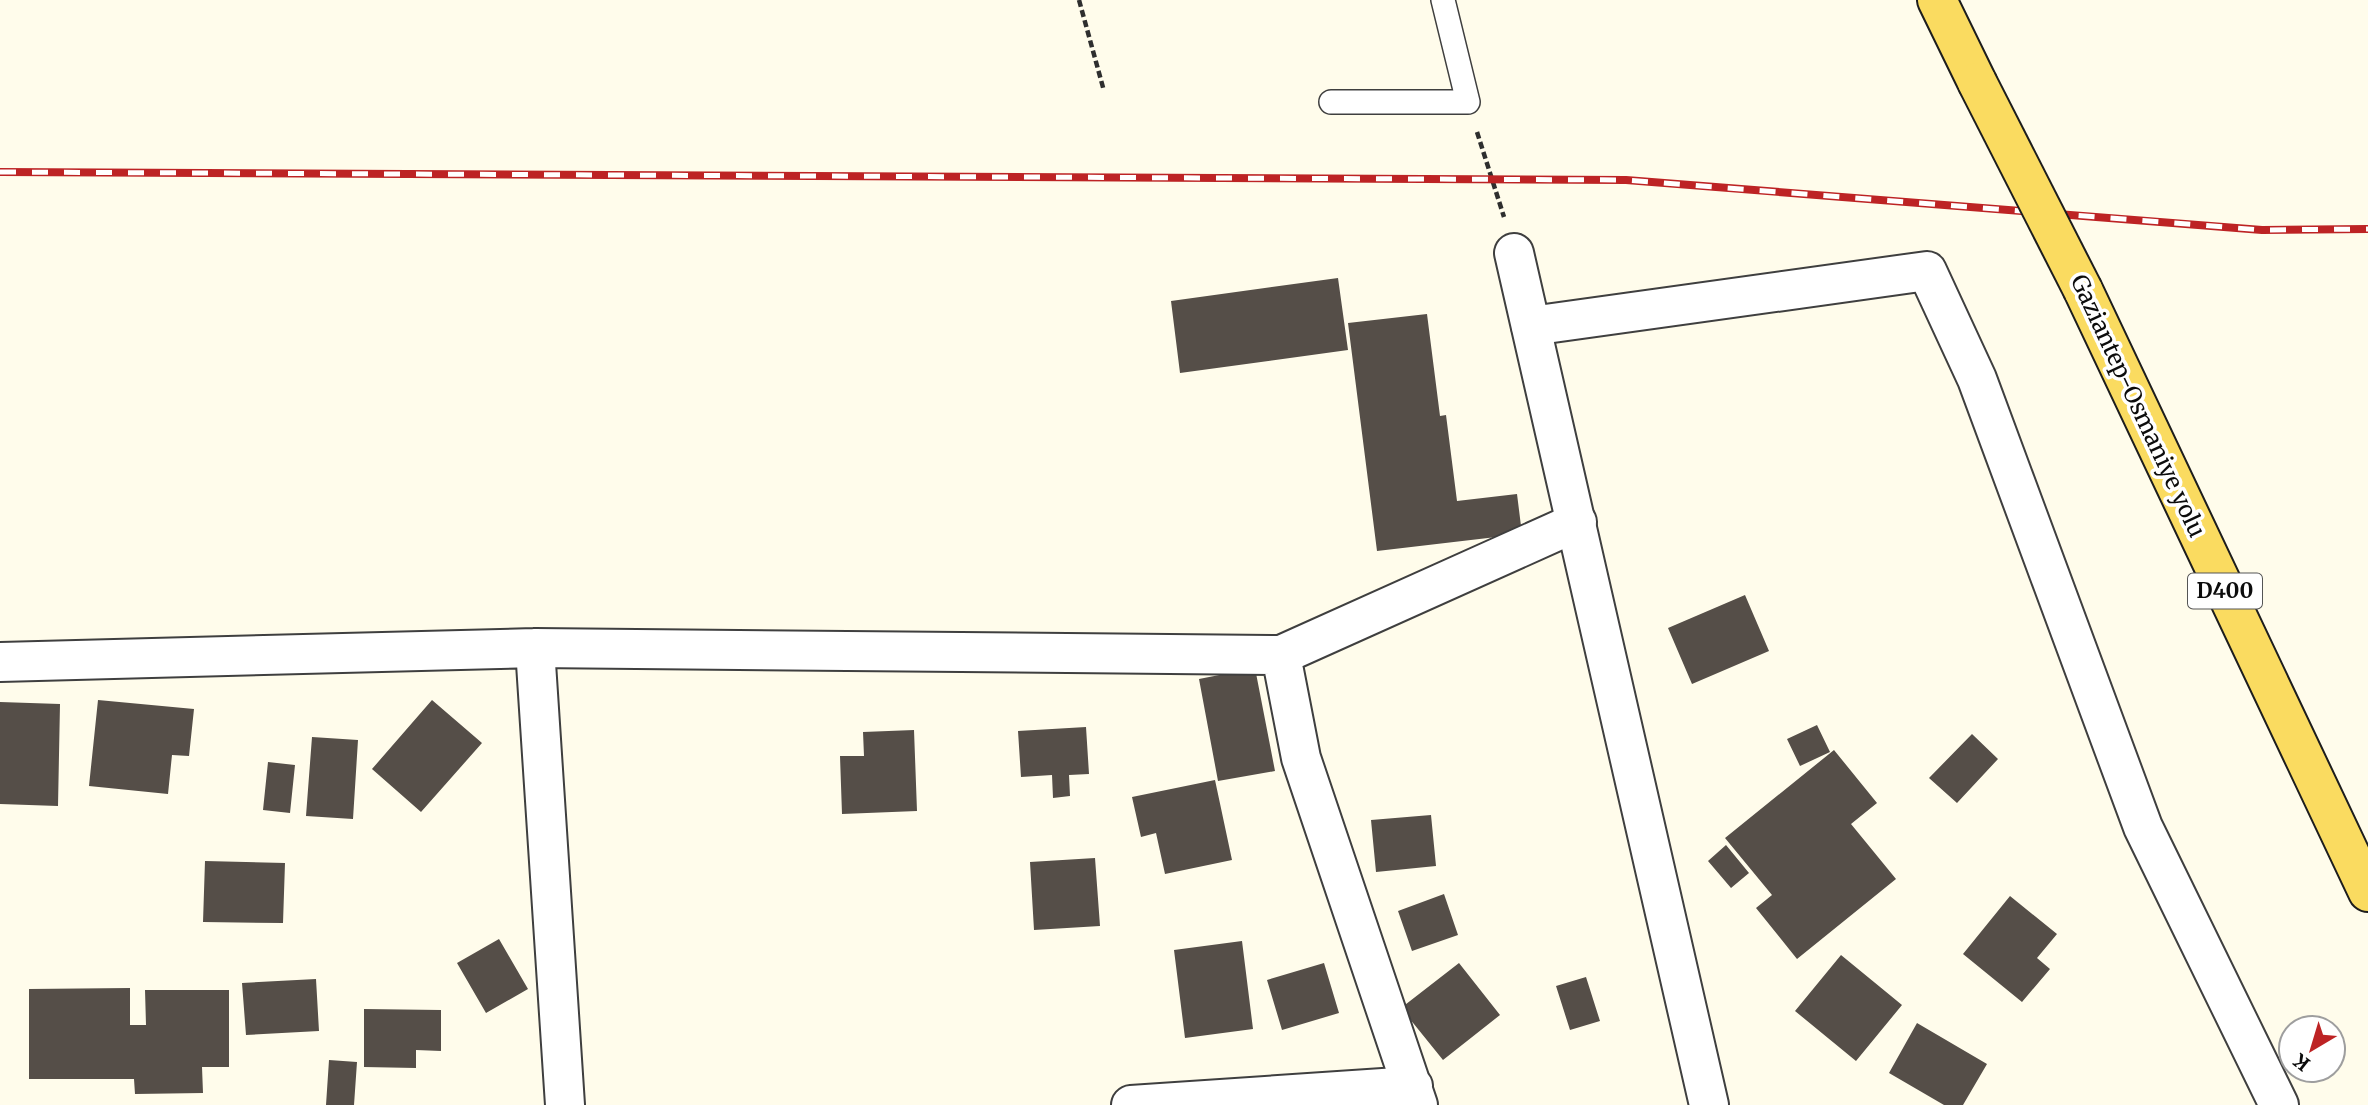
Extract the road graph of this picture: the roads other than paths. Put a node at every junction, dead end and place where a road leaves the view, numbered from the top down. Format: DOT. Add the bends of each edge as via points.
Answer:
graph roads {
  1 [pos="1443,0"];
  2 [pos="1937,0"];
  3 [pos="1331,102"];
  4 [pos="1514,253"];
  5 [pos="1531,326"];
  6 [pos="1577,522"];
  7 [pos="535,648"];
  8 [pos="1281,655"];
  9 [pos="0,662"];
  10 [pos="2368,892"];
  11 [pos="1416,1096"];
  12 [pos="565,1105"];
  13 [pos="1131,1105"];
  14 [pos="1709,1105"];
  15 [pos="2279,1105"];
  1 -- 3 [label="lane" via="1468,102"];
  2 -- 10 [label="main road, Gaziantep-Osmaniye yolu / D400, bridge" via="2083,290"];
  4 -- 5 [label="street"];
  5 -- 6 [label="street"];
  5 -- 15 [label="street" via="1927,271 1977,379 2143,827"];
  6 -- 8 [label="street"];
  6 -- 14 [label="street"];
  7 -- 8 [label="street"];
  7 -- 9 [label="street"];
  7 -- 12 [label="street"];
  8 -- 11 [label="street" via="1301,758"];
  11 -- 13 [label="street"];
}
